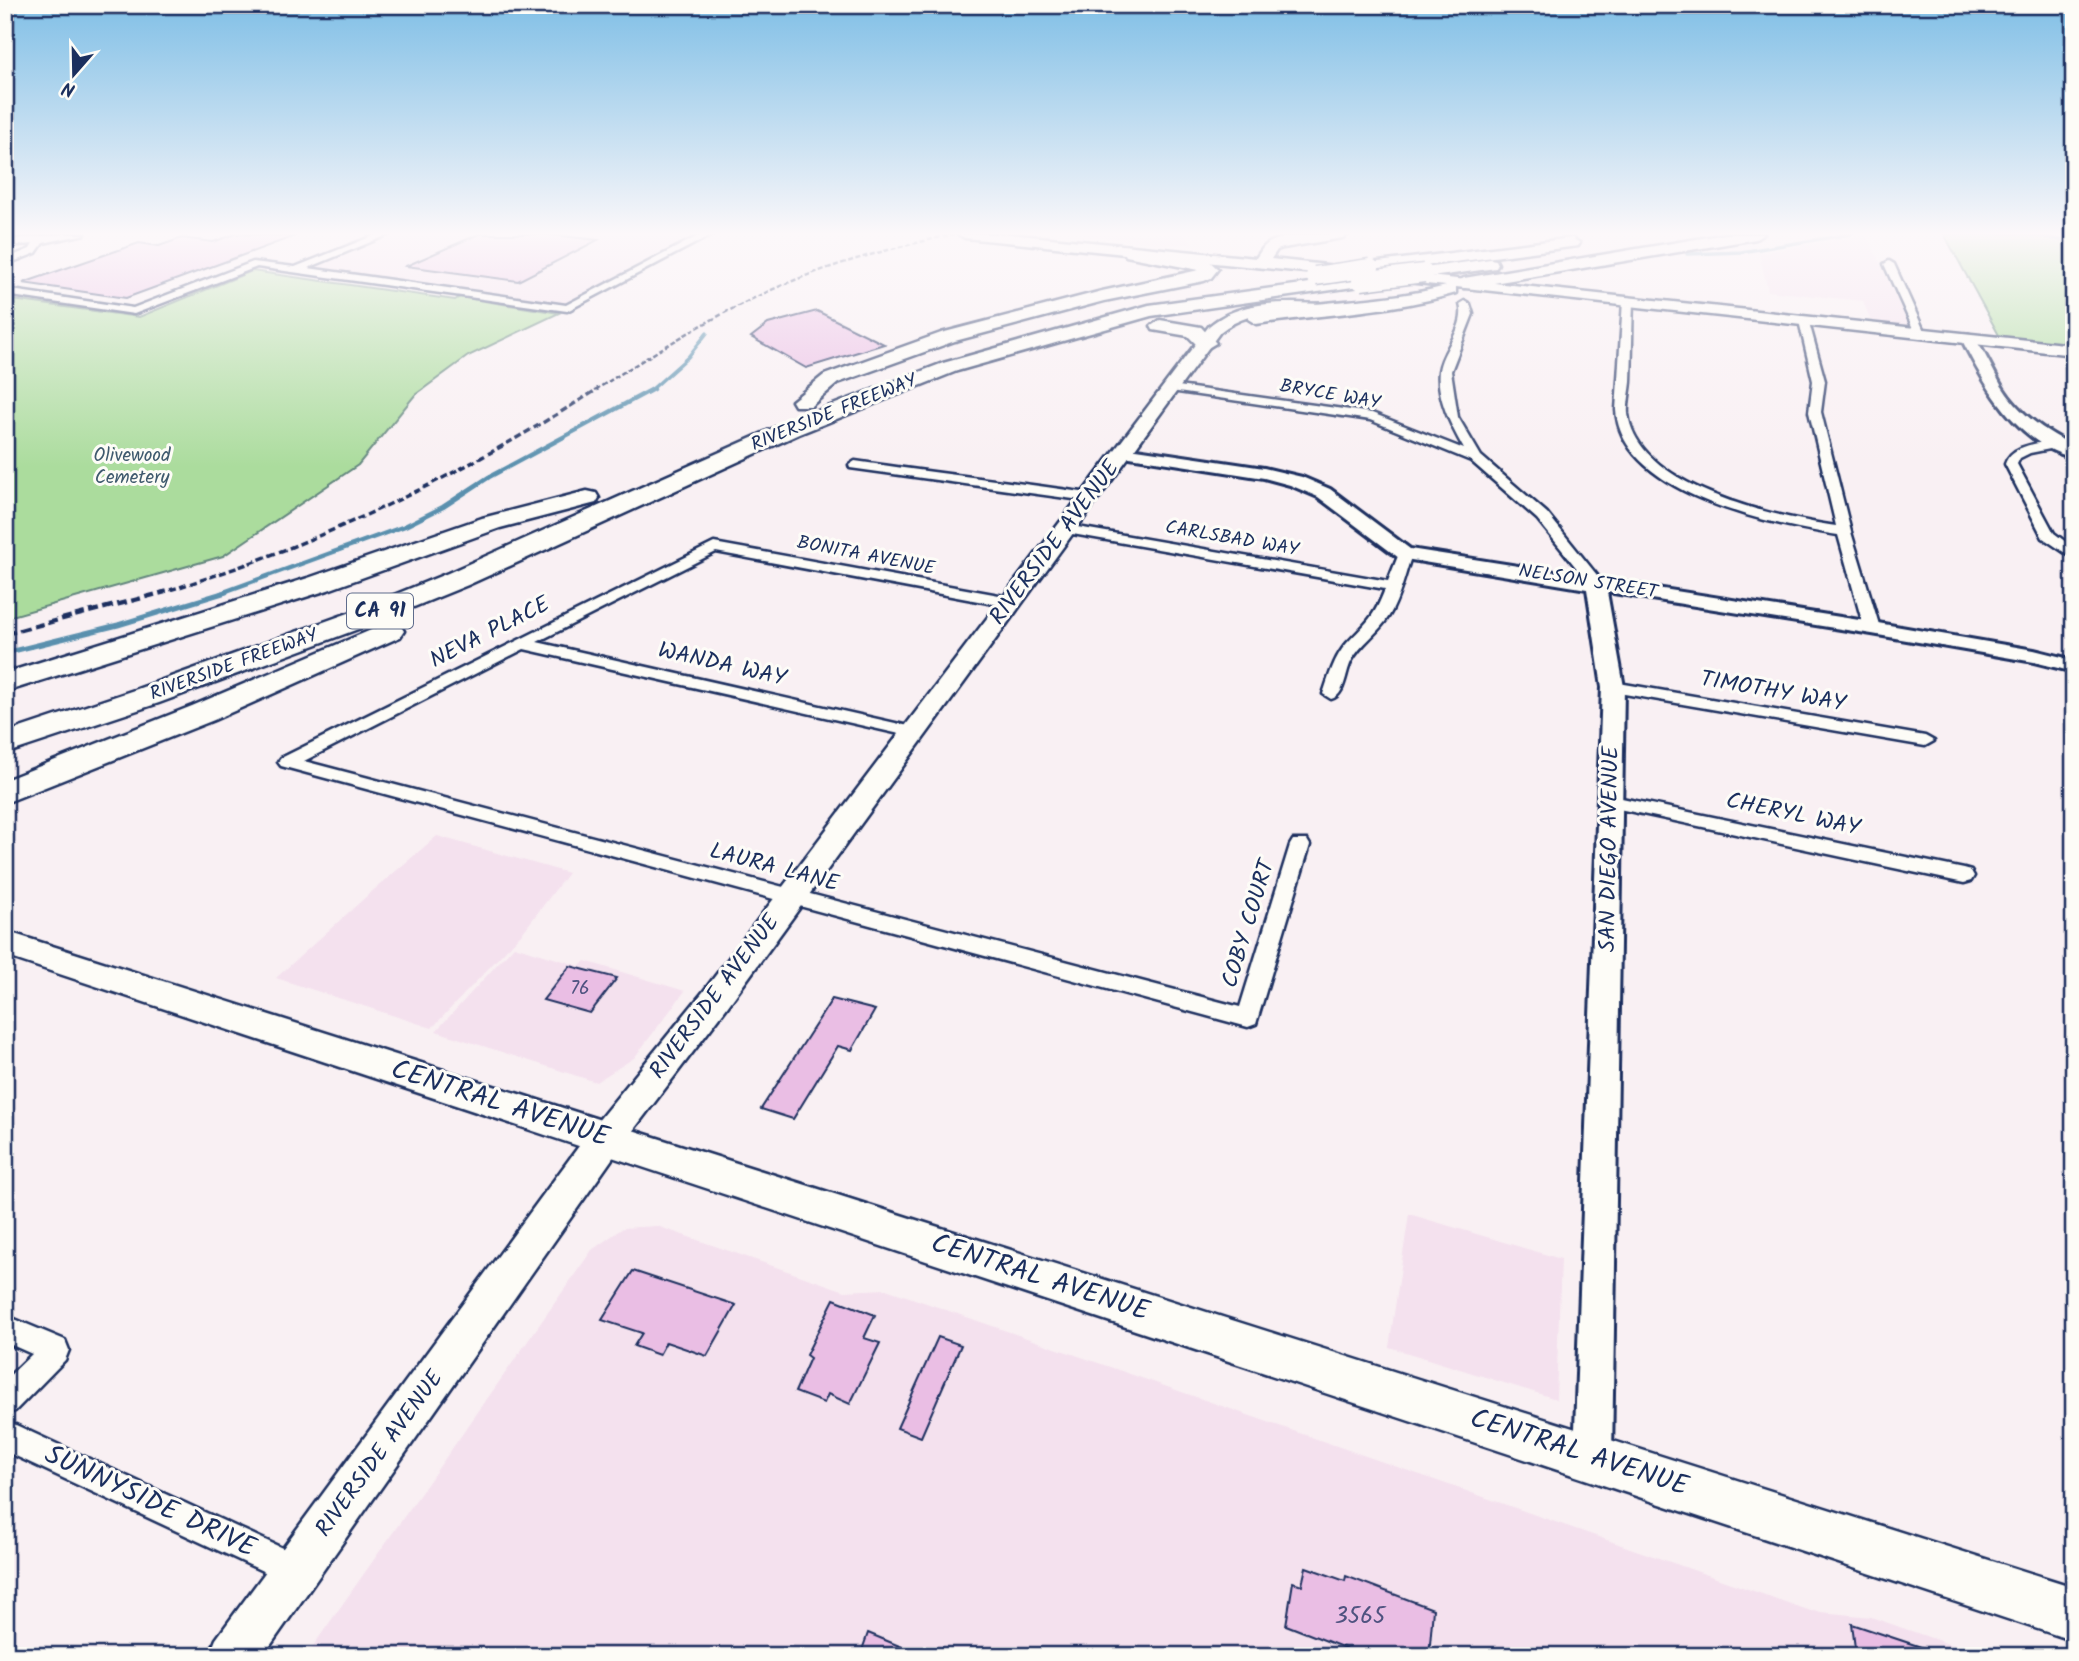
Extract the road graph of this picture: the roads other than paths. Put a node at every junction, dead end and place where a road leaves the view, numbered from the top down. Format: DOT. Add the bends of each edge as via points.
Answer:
graph roads {
  1 [pos="1043,312"];
  2 [pos="1091,312"];
  3 [pos="1147,312"];
  4 [pos="1252,312"];
  5 [pos="1304,312"];
  6 [pos="1467,312"];
  7 [pos="1628,312"];
  8 [pos="1721,312"];
  9 [pos="1910,312"];
  10 [pos="1256,319"];
  11 [pos="1804,321"];
  12 [pos="1224,322"];
  13 [pos="1160,326"];
  14 [pos="1920,333"];
  15 [pos="1968,338"];
  16 [pos="1206,343"];
  17 [pos="2074,350"];
  18 [pos="924,376"];
  19 [pos="1171,388"];
  20 [pos="803,401"];
  21 [pos="748,433"];
  22 [pos="2056,444"];
  23 [pos="1123,452"];
  24 [pos="2074,453"];
  25 [pos="1476,458"];
  26 [pos="855,465"];
  27 [pos="587,498"];
  28 [pos="1088,498"];
  29 [pos="1066,529"];
  30 [pos="1844,532"];
  31 [pos="714,547"];
  32 [pos="1405,554"];
  33 [pos="2074,555"];
  34 [pos="1596,583"];
  35 [pos="1393,586"];
  36 [pos="1010,602"];
  37 [pos="1872,628"];
  38 [pos="520,643"];
  39 [pos="2074,666"];
  40 [pos="5,683"];
  41 [pos="1613,687"];
  42 [pos="1331,694"];
  43 [pos="5,722"];
  44 [pos="913,732"];
  45 [pos="1925,741"];
  46 [pos="5,744"];
  47 [pos="288,762"];
  48 [pos="5,792"];
  49 [pos="1612,802"];
  50 [pos="1300,845"];
  51 [pos="1964,876"];
  52 [pos="791,898"];
  53 [pos="5,943"];
  54 [pos="1248,1018"];
  55 [pos="606,1138"];
  56 [pos="5,1328"];
  57 [pos="55,1350"];
  58 [pos="5,1401"];
  59 [pos="5,1434"];
  60 [pos="1593,1457"];
  61 [pos="295,1570"];
  62 [pos="2074,1614"];
  63 [pos="233,1656"];
  1 -- 20 [label="highway" via="947,337 831,379"];
  2 -- 20 [label="highway, RIVERSIDE FREEWAY / CA 91, bridge" via="878,372"];
  3 -- 18 [label="highway, RIVERSIDE FREEWAY / CA 91"];
  4 -- 12 [label="main road, RIVERSIDE AVENUE"];
  5 -- 10 [label="main road, RIVERSIDE AVENUE"];
  6 -- 25 [label="street, SAN DIEGO AVENUE" via="1445,371 1452,418"];
  7 -- 30 [label="street" via="1623,417 1633,440 1650,461 1715,502 1787,524"];
  8 -- 11 [label="main road"];
  9 -- 14 [label="street"];
  10 -- 12 [label="highway"];
  10 -- 16 [label="main road, RIVERSIDE AVENUE"];
  11 -- 14 [label="main road"];
  11 -- 30 [label="street" via="1819,381 1815,412"];
  12 -- 13 [label="highway"];
  12 -- 16 [label="main road, RIVERSIDE AVENUE"];
  13 -- 16 [label="highway" via="1194,331"];
  13 -- 18 [label="highway"];
  14 -- 15 [label="main road"];
  15 -- 17 [label="main road"];
  15 -- 22 [label="street" via="1997,395 2013,414"];
  16 -- 19 [label="main road, RIVERSIDE AVENUE"];
  18 -- 21 [label="highway, RIVERSIDE FREEWAY / CA 91"];
  19 -- 23 [label="main road, RIVERSIDE AVENUE"];
  19 -- 25 [label="street, BRYCE WAY" via="1372,417"];
  20 -- 21 [label="highway, RIVERSIDE FREEWAY / CA 91"];
  21 -- 27 [label="highway, RIVERSIDE FREEWAY / CA 91"];
  21 -- 46 [label="highway, RIVERSIDE FREEWAY / CA 91" via="458,579 148,696"];
  21 -- 48 [label="highway" via="673,496 390,631 203,713"];
  22 -- 24 [label="street"];
  22 -- 33 [label="street" via="2026,450 2014,456 2011,464 2048,535"];
  23 -- 28 [label="main road, RIVERSIDE AVENUE"];
  23 -- 32 [label="street, NELSON STREET" via="1264,472 1296,481 1324,493"];
  25 -- 34 [label="street, SAN DIEGO AVENUE" via="1542,516"];
  26 -- 28 [label="street"];
  27 -- 40 [label="highway" via="491,523 317,584"];
  27 -- 43 [label="highway, RIVERSIDE FREEWAY / CA 91" via="347,602 136,680"];
  28 -- 29 [label="main road, RIVERSIDE AVENUE"];
  29 -- 35 [label="street, CARLSBAD WAY"];
  29 -- 36 [label="main road, RIVERSIDE AVENUE"];
  30 -- 37 [label="street"];
  31 -- 36 [label="street, BONITA AVENUE"];
  31 -- 38 [label="street, NEVA PLACE"];
  32 -- 34 [label="street, NELSON STREET"];
  32 -- 35 [label="street"];
  34 -- 37 [label="street, NELSON STREET"];
  34 -- 41 [label="street, SAN DIEGO AVENUE"];
  35 -- 42 [label="street" via="1384,614 1352,647"];
  36 -- 44 [label="main road, RIVERSIDE AVENUE"];
  37 -- 39 [label="street, NELSON STREET"];
  38 -- 44 [label="street, WANDA WAY"];
  38 -- 47 [label="street, NEVA PLACE"];
  41 -- 45 [label="street, TIMOTHY WAY"];
  41 -- 49 [label="street, SAN DIEGO AVENUE"];
  44 -- 52 [label="main road, RIVERSIDE AVENUE"];
  47 -- 52 [label="street, LAURA LANE"];
  49 -- 51 [label="street, CHERYL WAY"];
  49 -- 60 [label="street, SAN DIEGO AVENUE"];
  50 -- 54 [label="street, COBY COURT"];
  52 -- 54 [label="street, LAURA LANE"];
  52 -- 55 [label="main road, RIVERSIDE AVENUE"];
  53 -- 55 [label="main road, CENTRAL AVENUE"];
  55 -- 60 [label="main road, CENTRAL AVENUE"];
  55 -- 61 [label="main road, RIVERSIDE AVENUE"];
  56 -- 57 [label="street"];
  57 -- 58 [label="street"];
  59 -- 61 [label="street, SUNNYSIDE DRIVE"];
  60 -- 62 [label="main road, CENTRAL AVENUE"];
  61 -- 63 [label="main road, RIVERSIDE AVENUE"];
}
